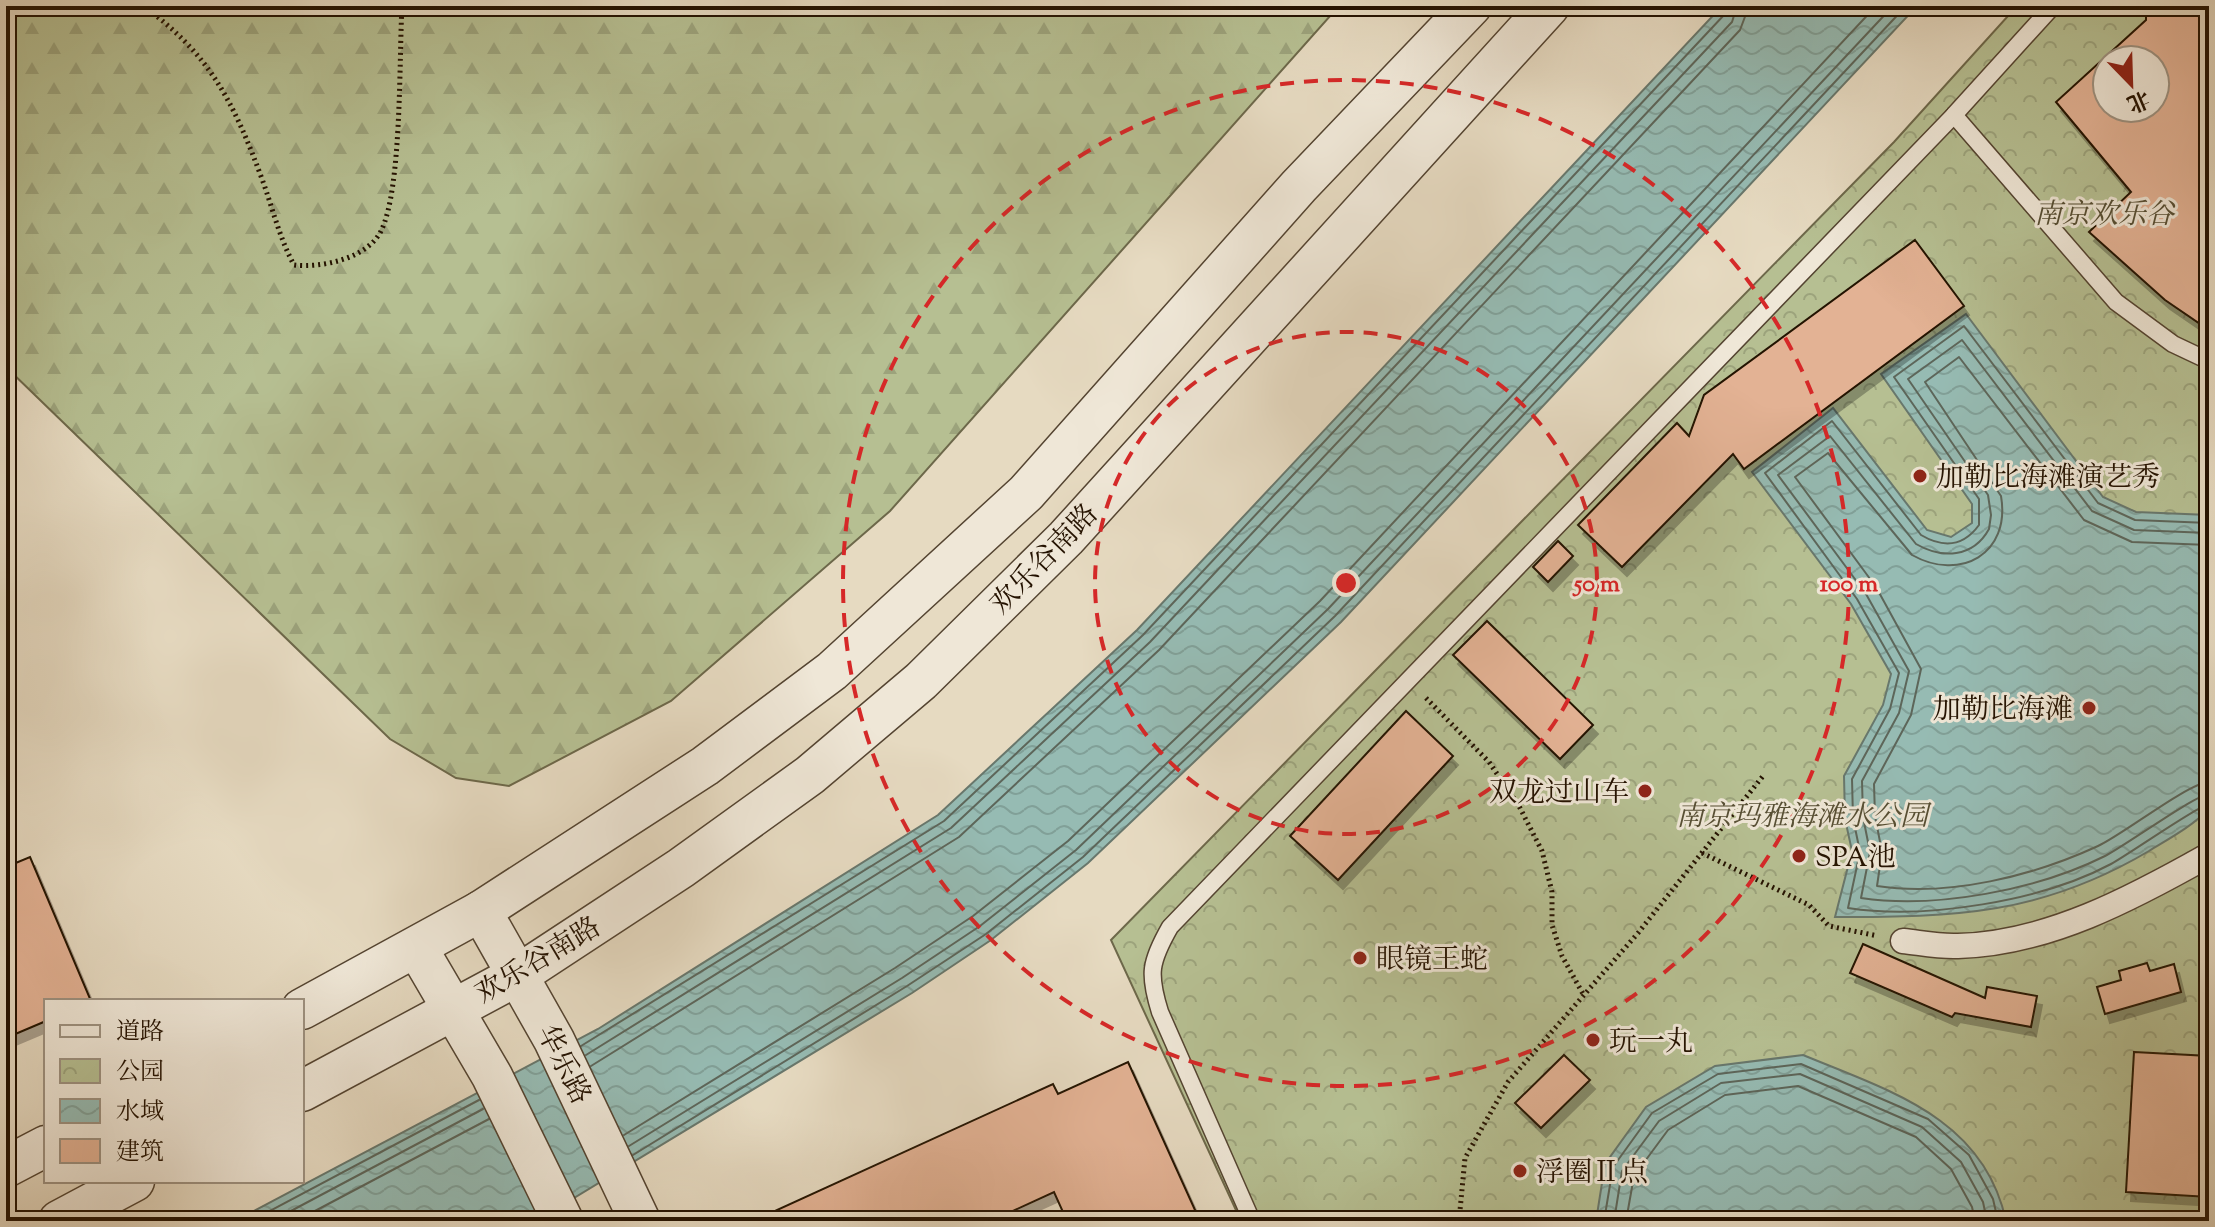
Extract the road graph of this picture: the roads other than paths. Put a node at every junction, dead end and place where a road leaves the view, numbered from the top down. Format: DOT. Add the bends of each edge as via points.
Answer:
graph roads {
  1 [pos="1471,6"];
  2 [pos="1549,6"];
  3 [pos="2053,6"];
  4 [pos="1954,115"];
  5 [pos="2209,361"];
  6 [pos="2209,855"];
  7 [pos="481,911"];
  8 [pos="1903,941"];
  9 [pos="417,948"];
  10 [pos="518,975"];
  11 [pos="304,1008"];
  12 [pos="451,1011"];
  13 [pos="304,1090"];
  14 [pos="44,1147"];
  15 [pos="6,1167"];
  16 [pos="130,1183"];
  17 [pos="558,1211"];
  18 [pos="59,1221"];
  19 [pos="640,1221"];
  20 [pos="1252,1221"];
  1 -- 7 [label="street, 欢乐谷南路" via="1299,186 1026,493 855,650 705,766"];
  2 -- 10 [label="street, 欢乐谷南路" via="1066,538 921,681 810,775"];
  3 -- 4 [label="lane"];
  4 -- 5 [label="lane" via="2116,302 2173,344"];
  4 -- 20 [label="lane" via="1170,927 1155,955 1150,981"];
  6 -- 8 [label="street" via="2132,899 2034,933 1958,946"];
  7 -- 9 [label="street, 欢乐谷南路"];
  7 -- 10 [label="street, 华乐路"];
  9 -- 11 [label="street, 欢乐谷南路"];
  9 -- 12 [label="street"];
  10 -- 12 [label="street, 欢乐谷南路"];
  10 -- 19 [label="street, 华乐路"];
  12 -- 13 [label="street, 欢乐谷南路"];
  12 -- 17 [label="street" via="492,1076"];
  14 -- 15 [label="street"];
  16 -- 18 [label="street"];
}
